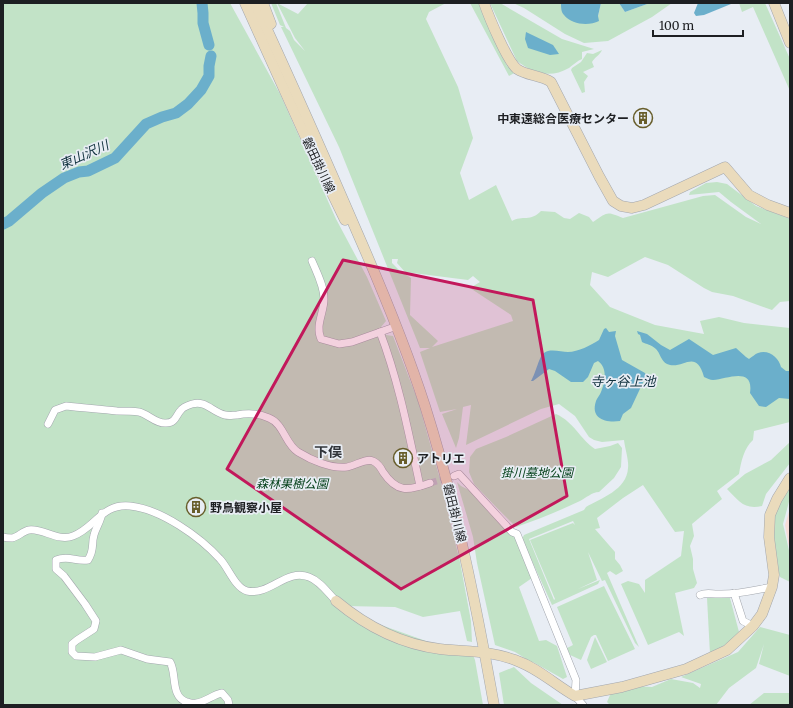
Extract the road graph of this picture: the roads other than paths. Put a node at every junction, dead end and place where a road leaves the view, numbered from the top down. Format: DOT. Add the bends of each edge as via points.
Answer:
graph roads {
  1 [pos="238,3"];
  2 [pos="245,3"];
  3 [pos="255,3"];
  4 [pos="263,3"];
  5 [pos="484,3"];
  6 [pos="774,3"];
  7 [pos="790,43"];
  8 [pos="284,90"];
  9 [pos="324,155"];
  10 [pos="790,213"];
  11 [pos="312,260"];
  12 [pos="397,326"];
  13 [pos="380,332"];
  14 [pos="48,424"];
  15 [pos="454,476"];
  16 [pos="790,478"];
  17 [pos="430,483"];
  18 [pos="420,486"];
  19 [pos="102,513"];
  20 [pos="3,537"];
  21 [pos="772,586"];
  22 [pos="734,593"];
  23 [pos="700,595"];
  24 [pos="336,601"];
  25 [pos="753,626"];
  26 [pos="484,652"];
  27 [pos="575,696"];
  28 [pos="229,705"];
  29 [pos="494,705"];
  30 [pos="583,705"];
  1 -- 8 [label="main road"];
  2 -- 8 [label="main road, 磐田掛川線"];
  3 -- 9 [label="main road, 磐田掛川線"];
  4 -- 9 [label="main road" via="313,120"];
  5 -- 10 [label="main road" via="512,63 532,76 546,78 551,82 613,201 632,208 644,205 725,167 749,195"];
  6 -- 7 [label="main road"];
  8 -- 12 [label="main road, 磐田掛川線" via="377,289"];
  9 -- 12 [label="main road, 磐田掛川線"];
  11 -- 13 [label="street" via="323,290 323,312 318,325 321,338 339,344"];
  12 -- 13 [label="street"];
  12 -- 26 [label="main road, 磐田掛川線" via="425,406 446,478 466,557"];
  13 -- 18 [label="street" via="394,371"];
  14 -- 18 [label="street" via="55,410 66,406 139,412 162,423 169,423 175,420 182,409 192,404 206,404 227,416 246,413 271,418 297,452 331,466 348,467 367,460 373,461 390,482 400,488"];
  15 -- 27 [label="street" via="459,474 512,532 518,534 576,680"];
  16 -- 21 [label="main road" via="770,515 769,537 774,575"];
  17 -- 18 [label="street"];
  19 -- 20 [label="street" via="84,531 72,537 63,538 29,530 13,538"];
  19 -- 24 [label="street" via="130,506 176,523 221,560 231,577 245,591 257,592 290,576 298,575 309,577 318,583"];
  19 -- 28 [label="street" via="93,536 93,553 88,560 81,561 70,557 56,560 56,569 64,576 96,621 94,630 72,644 72,652 76,656 95,657 122,650 147,660 170,662 173,666 174,684 183,701 193,704 204,702 215,694 222,693"];
  21 -- 22 [label="street"];
  21 -- 25 [label="main road" via="762,614"];
  22 -- 23 [label="street"];
  22 -- 25 [label="street" via="743,621"];
  24 -- 26 [label="main road" via="372,627 404,641 439,649"];
  25 -- 27 [label="main road" via="727,650 686,669 622,687"];
  26 -- 27 [label="main road" via="527,665"];
  26 -- 29 [label="main road, 磐田掛川線"];
  27 -- 30 [label="street"];
}
